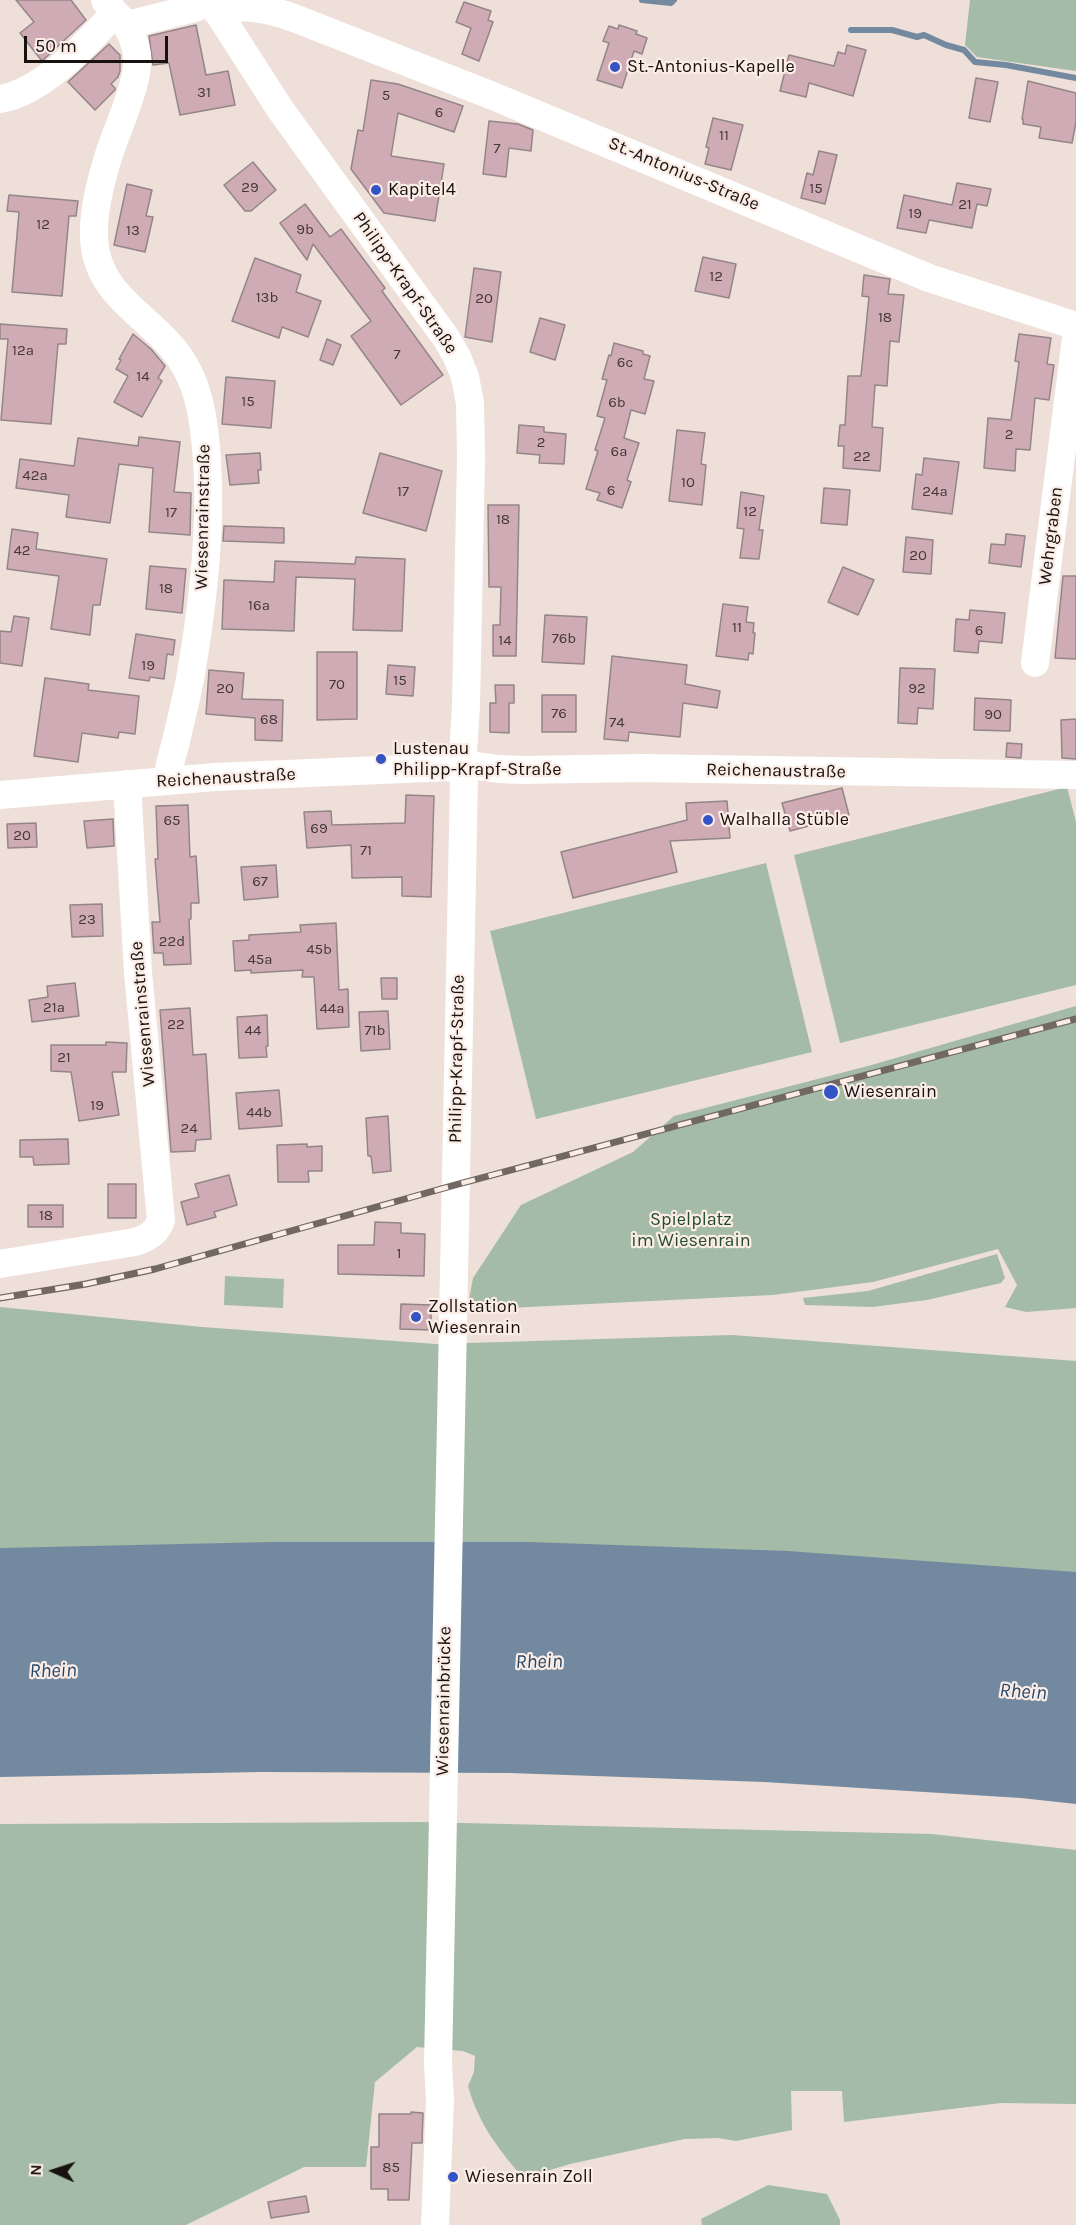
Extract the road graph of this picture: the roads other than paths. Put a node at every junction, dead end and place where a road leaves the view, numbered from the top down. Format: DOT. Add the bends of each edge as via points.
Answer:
graph roads {
  1 [pos="207,6"];
  2 [pos="303,9"];
  3 [pos="115,13"];
  4 [pos="0,99"];
  5 [pos="1076,326"];
  6 [pos="1076,339"];
  7 [pos="1035,663"];
  8 [pos="464,766"];
  9 [pos="1076,776"];
  10 [pos="168,780"];
  11 [pos="127,784"];
  12 [pos="0,795"];
  13 [pos="0,1264"];
  14 [pos="452,1339"];
  15 [pos="435,2225"];
  1 -- 2 [label="street, St.-Antonius-Straße"];
  1 -- 3 [label="street, St.-Antonius-Straße"];
  1 -- 8 [label="street, Philipp-Krapf-Straße" via="446,338 465,377 471,457"];
  2 -- 5 [label="street, St.-Antonius-Straße" via="504,100 929,278"];
  3 -- 4 [label="street" via="44,81 24,93"];
  3 -- 10 [label="street, Wiesenrainstraße" via="136,49 139,63 106,162 94,236 97,260 121,299 174,349 190,375 198,396 206,455 202,593 195,652"];
  6 -- 7 [label="street, Wehrgraben"];
  8 -- 9 [label="street, Reichenaustraße" via="498,770 642,768"];
  8 -- 10 [label="street, Reichenaustraße"];
  8 -- 14 [label="street, Philipp-Krapf-Straße"];
  10 -- 11 [label="street, Reichenaustraße"];
  11 -- 12 [label="street, Reichenaustraße"];
  11 -- 13 [label="street, Wiesenrainstraße" via="138,972 161,1220 146,1238 135,1242"];
  14 -- 15 [label="street, Wiesenrainbrücke"];
}
